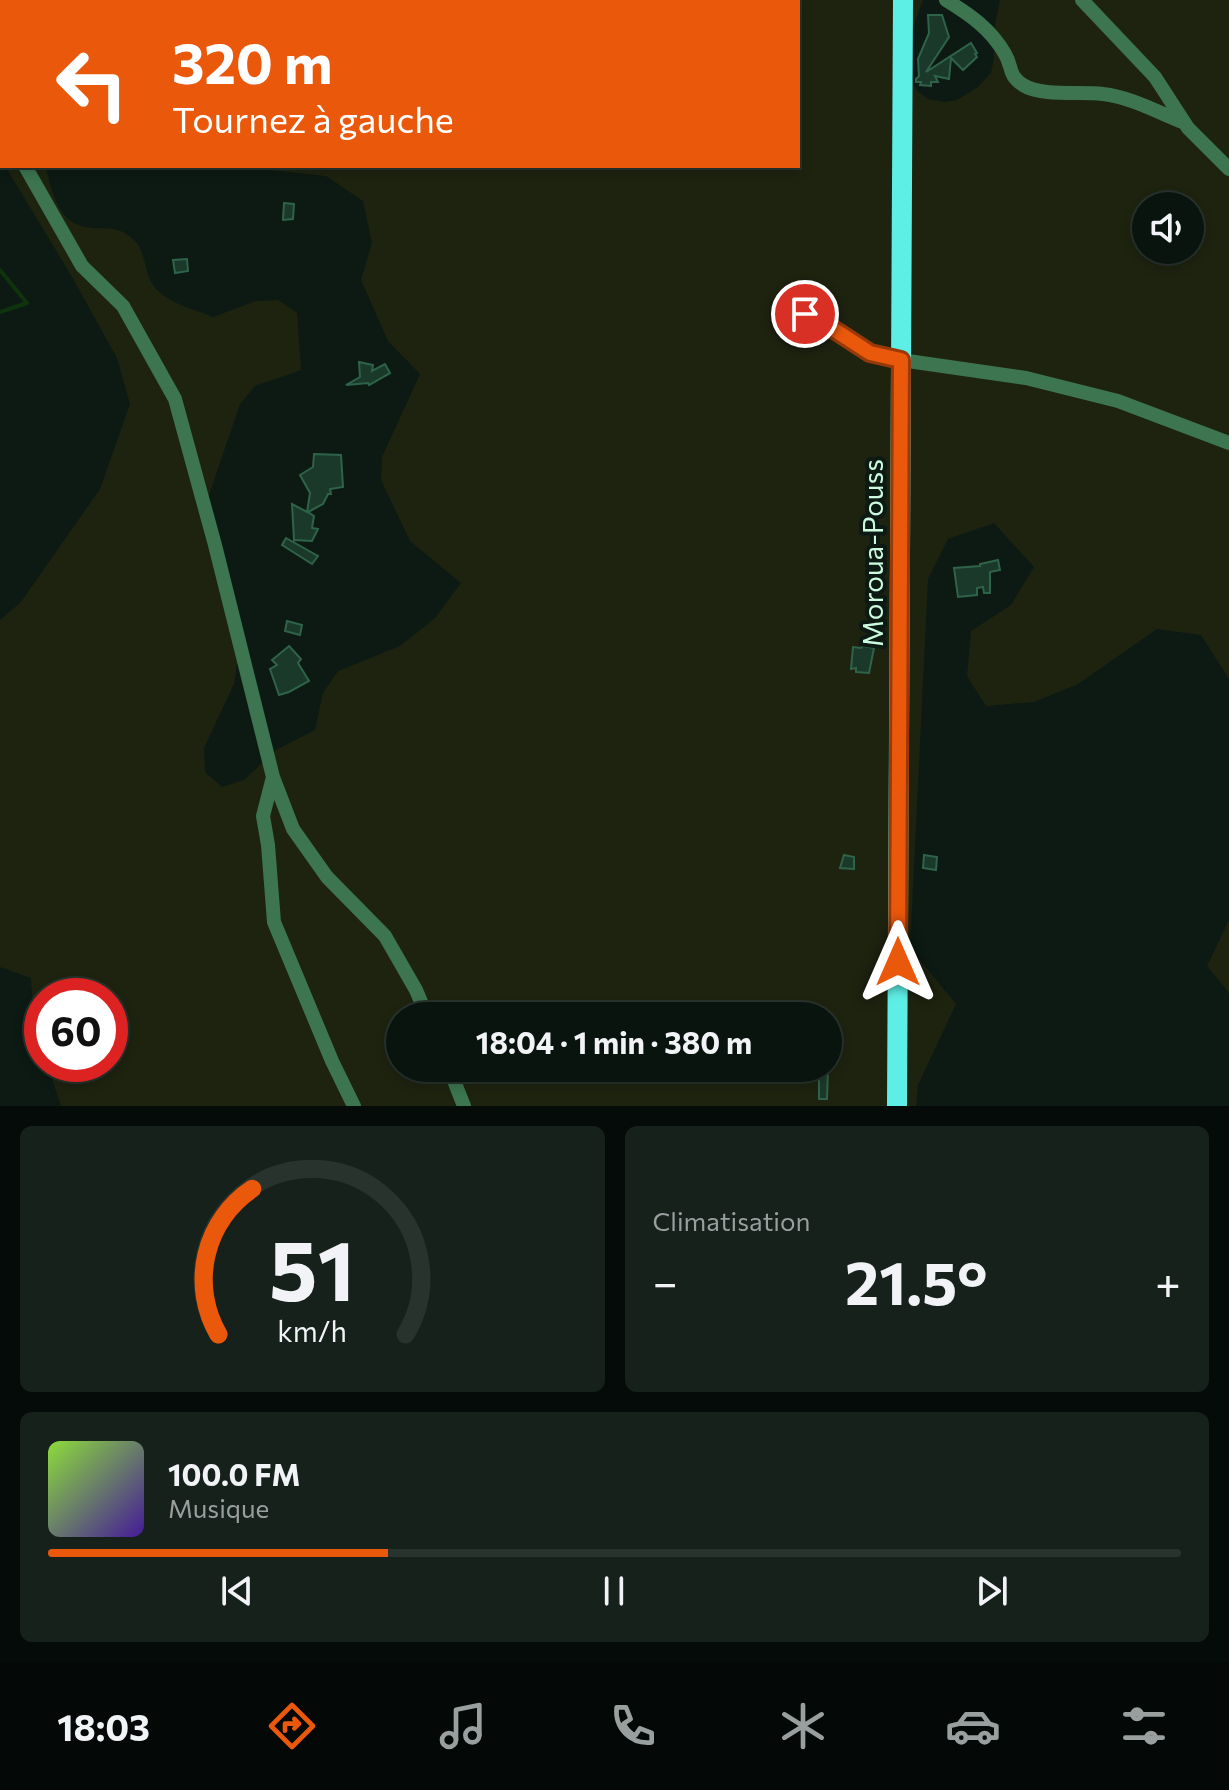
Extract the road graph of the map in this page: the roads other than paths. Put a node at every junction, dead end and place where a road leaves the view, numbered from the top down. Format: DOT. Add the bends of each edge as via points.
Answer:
graph roads {
  1 [pos="903,0"];
  2 [pos="946,0"];
  3 [pos="1082,0"];
  4 [pos="1185,123"];
  5 [pos="26,168"];
  6 [pos="1229,169"];
  7 [pos="805,314"];
  8 [pos="901,360"];
  9 [pos="1229,443"];
  10 [pos="273,777"];
  11 [pos="421,1002"];
  12 [pos="455,1082"];
  13 [pos="354,1106"];
  14 [pos="464,1106"];
  15 [pos="897,1106"];
  1 -- 8 [label="main road, Moroua-Pouss"];
  2 -- 4 [label="street" via="990,34 1025,87 1104,94"];
  3 -- 4 [label="street" via="1155,77"];
  4 -- 6 [label="street"];
  5 -- 10 [label="street" via="82,266 123,306 175,399"];
  7 -- 8 [label="street" via="870,353"];
  8 -- 9 [label="street" via="1026,378 1118,401"];
  8 -- 15 [label="main road, Moroua-Pouss"];
  10 -- 11 [label="street" via="293,829 327,877 385,936"];
  10 -- 13 [label="street" via="263,816 274,922"];
  12 -- 14 [label="street"];
}
